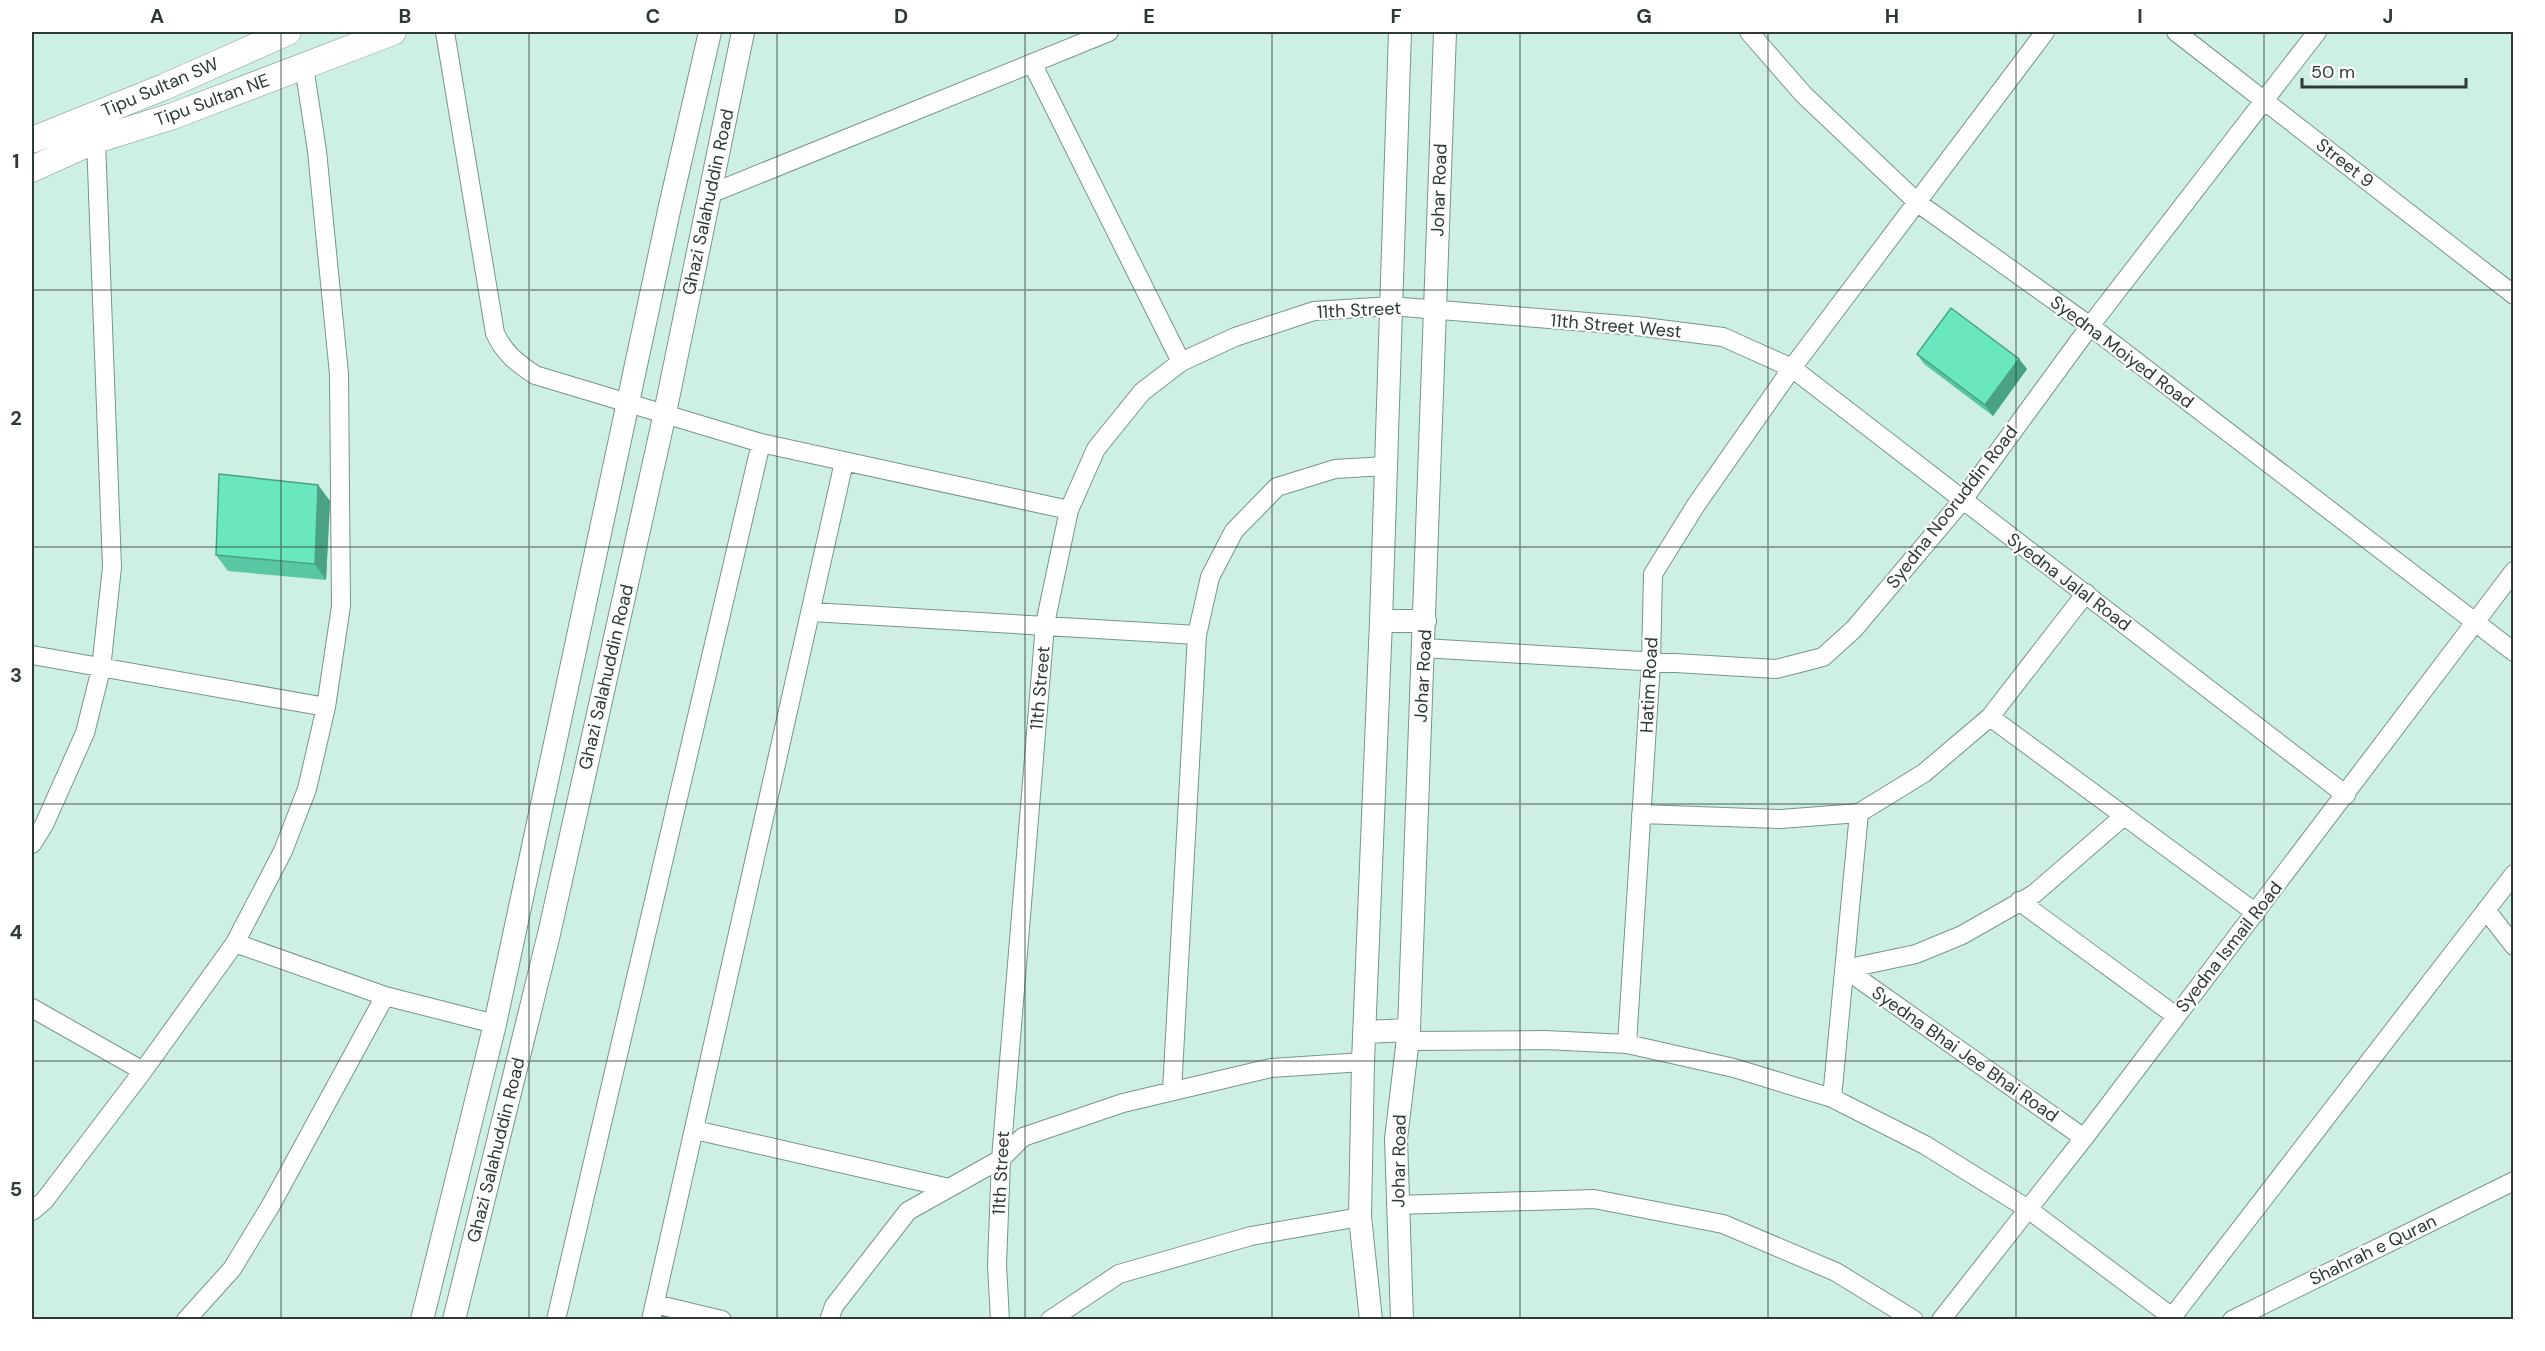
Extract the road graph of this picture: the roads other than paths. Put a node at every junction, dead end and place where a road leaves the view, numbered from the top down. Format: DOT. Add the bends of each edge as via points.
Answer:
graph roads {
  1 [pos="288,32"];
  2 [pos="393,32"];
  3 [pos="445,32"];
  4 [pos="710,32"];
  5 [pos="743,32"];
  6 [pos="1109,32"];
  7 [pos="1400,32"];
  8 [pos="1445,32"];
  9 [pos="1749,32"];
  10 [pos="2045,32"];
  11 [pos="2176,32"];
  12 [pos="2317,32"];
  13 [pos="1032,63"];
  14 [pos="304,66"];
  15 [pos="2265,99"];
  16 [pos="32,140"];
  17 [pos="96,140"];
  18 [pos="32,169"];
  19 [pos="710,194"];
  20 [pos="1918,203"];
  21 [pos="2514,295"];
  22 [pos="1391,306"];
  23 [pos="1434,311"];
  24 [pos="2090,326"];
  25 [pos="1181,362"];
  26 [pos="1792,368"];
  27 [pos="629,401"];
  28 [pos="665,413"];
  29 [pos="761,443"];
  30 [pos="844,462"];
  31 [pos="1384,466"];
  32 [pos="1962,501"];
  33 [pos="1069,510"];
  34 [pos="2514,571"];
  35 [pos="2086,593"];
  36 [pos="812,612"];
  37 [pos="1381,621"];
  38 [pos="1425,621"];
  39 [pos="2475,621"];
  40 [pos="1045,624"];
  41 [pos="1197,635"];
  42 [pos="1423,648"];
  43 [pos="2514,652"];
  44 [pos="32,655"];
  45 [pos="1651,662"];
  46 [pos="101,669"];
  47 [pos="326,707"];
  48 [pos="1990,717"];
  49 [pos="2346,795"];
  50 [pos="1859,813"];
  51 [pos="1641,814"];
  52 [pos="2124,816"];
  53 [pos="32,844"];
  54 [pos="2514,874"];
  55 [pos="2019,901"];
  56 [pos="2486,910"];
  57 [pos="2256,913"];
  58 [pos="235,943"];
  59 [pos="2514,946"];
  60 [pos="1845,969"];
  61 [pos="385,996"];
  62 [pos="32,1008"];
  63 [pos="2176,1016"];
  64 [pos="495,1024"];
  65 [pos="1365,1032"];
  66 [pos="1409,1036"];
  67 [pos="1627,1044"];
  68 [pos="1363,1062"];
  69 [pos="143,1071"];
  70 [pos="1172,1091"];
  71 [pos="1832,1098"];
  72 [pos="695,1130"];
  73 [pos="2084,1138"];
  74 [pos="1001,1160"];
  75 [pos="2514,1181"];
  76 [pos="949,1188"];
  77 [pos="1397,1205"];
  78 [pos="2028,1209"];
  79 [pos="32,1211"];
  80 [pos="1360,1217"];
  81 [pos="653,1312"];
  82 [pos="2175,1318"];
  83 [pos="186,1320"];
  84 [pos="422,1320"];
  85 [pos="454,1320"];
  86 [pos="556,1320"];
  87 [pos="722,1320"];
  88 [pos="829,1320"];
  89 [pos="1000,1320"];
  90 [pos="1050,1320"];
  91 [pos="1371,1320"];
  92 [pos="1402,1320"];
  93 [pos="1914,1320"];
  94 [pos="1941,1320"];
  95 [pos="2232,1320"];
  1 -- 16 [label="main road, Tipu Sultan SW"];
  2 -- 14 [label="main road, Tipu Sultan NE"];
  3 -- 27 [label="street" via="495,333 502,349 535,375"];
  4 -- 27 [label="street, Ghazi Salahuddin Road"];
  5 -- 19 [label="street, Ghazi Salahuddin Road"];
  6 -- 13 [label="street"];
  7 -- 22 [label="street, Johar Road"];
  8 -- 23 [label="street, Johar Road"];
  9 -- 20 [label="street, Syedna Moiyed Road" via="1804,95"];
  10 -- 20 [label="street, Hatim Road"];
  11 -- 15 [label="street, Street 9"];
  12 -- 15 [label="street, Syedna Nooruddin Road"];
  13 -- 19 [label="street"];
  13 -- 25 [label="street"];
  14 -- 17 [label="main road, Tipu Sultan NE" via="173,116"];
  14 -- 47 [label="street" via="317,151 339,374 341,606"];
  15 -- 21 [label="street, Street 9"];
  15 -- 24 [label="street, Syedna Nooruddin Road"];
  17 -- 18 [label="main road, Tipu Sultan NE"];
  17 -- 46 [label="street" via="112,567"];
  19 -- 28 [label="street, Ghazi Salahuddin Road"];
  20 -- 24 [label="street, Syedna Moiyed Road"];
  20 -- 26 [label="street, Hatim Road"];
  22 -- 23 [label="street, 11th Street"];
  22 -- 25 [label="street, 11th Street" via="1314,311 1235,337"];
  22 -- 31 [label="street, Johar Road"];
  23 -- 26 [label="street, 11th Street West" via="1723,336"];
  23 -- 38 [label="street, Johar Road"];
  24 -- 32 [label="street, Syedna Nooruddin Road"];
  24 -- 39 [label="street, Syedna Moiyed Road"];
  25 -- 33 [label="street, 11th Street" via="1142,392 1096,449"];
  26 -- 32 [label="street, Syedna Jalal Road"];
  26 -- 45 [label="street, Hatim Road" via="1653,574"];
  27 -- 28 [label="street"];
  27 -- 64 [label="street, Ghazi Salahuddin Road"];
  28 -- 29 [label="street"];
  28 -- 85 [label="street, Ghazi Salahuddin Road" via="549,934"];
  29 -- 30 [label="street"];
  29 -- 86 [label="street"];
  30 -- 33 [label="street"];
  30 -- 36 [label="street"];
  31 -- 37 [label="street, Johar Road"];
  31 -- 41 [label="street" via="1335,469 1277,487 1234,531 1210,578"];
  32 -- 35 [label="street, Syedna Jalal Road"];
  32 -- 45 [label="street, Syedna Nooruddin Road" via="1854,629 1823,657 1776,669"];
  33 -- 40 [label="street, 11th Street"];
  34 -- 39 [label="street, Syedna Ismail Road"];
  35 -- 48 [label="street"];
  35 -- 49 [label="street, Syedna Jalal Road"];
  36 -- 40 [label="street"];
  36 -- 72 [label="street"];
  37 -- 38 [label="street"];
  37 -- 65 [label="street, Johar Road"];
  38 -- 42 [label="street, Johar Road"];
  39 -- 43 [label="street, Syedna Moiyed Road"];
  39 -- 49 [label="street, Syedna Ismail Road"];
  40 -- 41 [label="street"];
  40 -- 74 [label="street, 11th Street"];
  41 -- 70 [label="street"];
  42 -- 45 [label="street, Syedna Nooruddin Road"];
  42 -- 66 [label="street, Johar Road"];
  44 -- 46 [label="street"];
  45 -- 51 [label="street, Hatim Road"];
  46 -- 47 [label="street"];
  46 -- 53 [label="street" via="84,733"];
  47 -- 58 [label="street" via="295,820"];
  48 -- 50 [label="street" via="1924,773"];
  48 -- 52 [label="street"];
  49 -- 57 [label="street, Syedna Ismail Road"];
  50 -- 51 [label="street" via="1781,819"];
  50 -- 60 [label="street"];
  51 -- 67 [label="street, Hatim Road"];
  52 -- 55 [label="street" via="2034,894"];
  52 -- 57 [label="street"];
  54 -- 56 [label="street"];
  55 -- 60 [label="street" via="1962,935 1916,954"];
  55 -- 63 [label="street"];
  56 -- 59 [label="street"];
  56 -- 82 [label="street"];
  57 -- 63 [label="street, Syedna Ismail Road"];
  58 -- 61 [label="street"];
  58 -- 69 [label="street"];
  60 -- 71 [label="street"];
  60 -- 73 [label="street, Syedna Bhai Jee Bhai Road"];
  61 -- 64 [label="street"];
  61 -- 83 [label="street" via="232,1269"];
  62 -- 69 [label="street"];
  63 -- 73 [label="street, Syedna Ismail Road"];
  64 -- 84 [label="street, Ghazi Salahuddin Road"];
  65 -- 66 [label="street"];
  65 -- 68 [label="street, Johar Road"];
  66 -- 67 [label="street"];
  66 -- 77 [label="street, Johar Road" via="1396,1139"];
  67 -- 71 [label="street" via="1734,1068"];
  68 -- 70 [label="street" via="1271,1068"];
  68 -- 80 [label="street, Johar Road"];
  69 -- 79 [label="street" via="44,1201"];
  70 -- 74 [label="street" via="1023,1137"];
  71 -- 78 [label="street" via="1925,1145"];
  72 -- 76 [label="street"];
  72 -- 81 [label="street"];
  73 -- 78 [label="street, Syedna Ismail Road"];
  74 -- 76 [label="street"];
  74 -- 89 [label="street, 11th Street" via="997,1265"];
  75 -- 95 [label="street, Shahrah e Quran"];
  76 -- 88 [label="street" via="908,1211 834,1306"];
  77 -- 92 [label="street, Johar Road"];
  77 -- 93 [label="street" via="1594,1199 1723,1224 1836,1272"];
  78 -- 82 [label="street"];
  78 -- 94 [label="street, Syedna Ismail Road"];
  80 -- 90 [label="street" via="1251,1236 1119,1274"];
  80 -- 91 [label="street, Johar Road"];
  81 -- 87 [label="street"];
}
